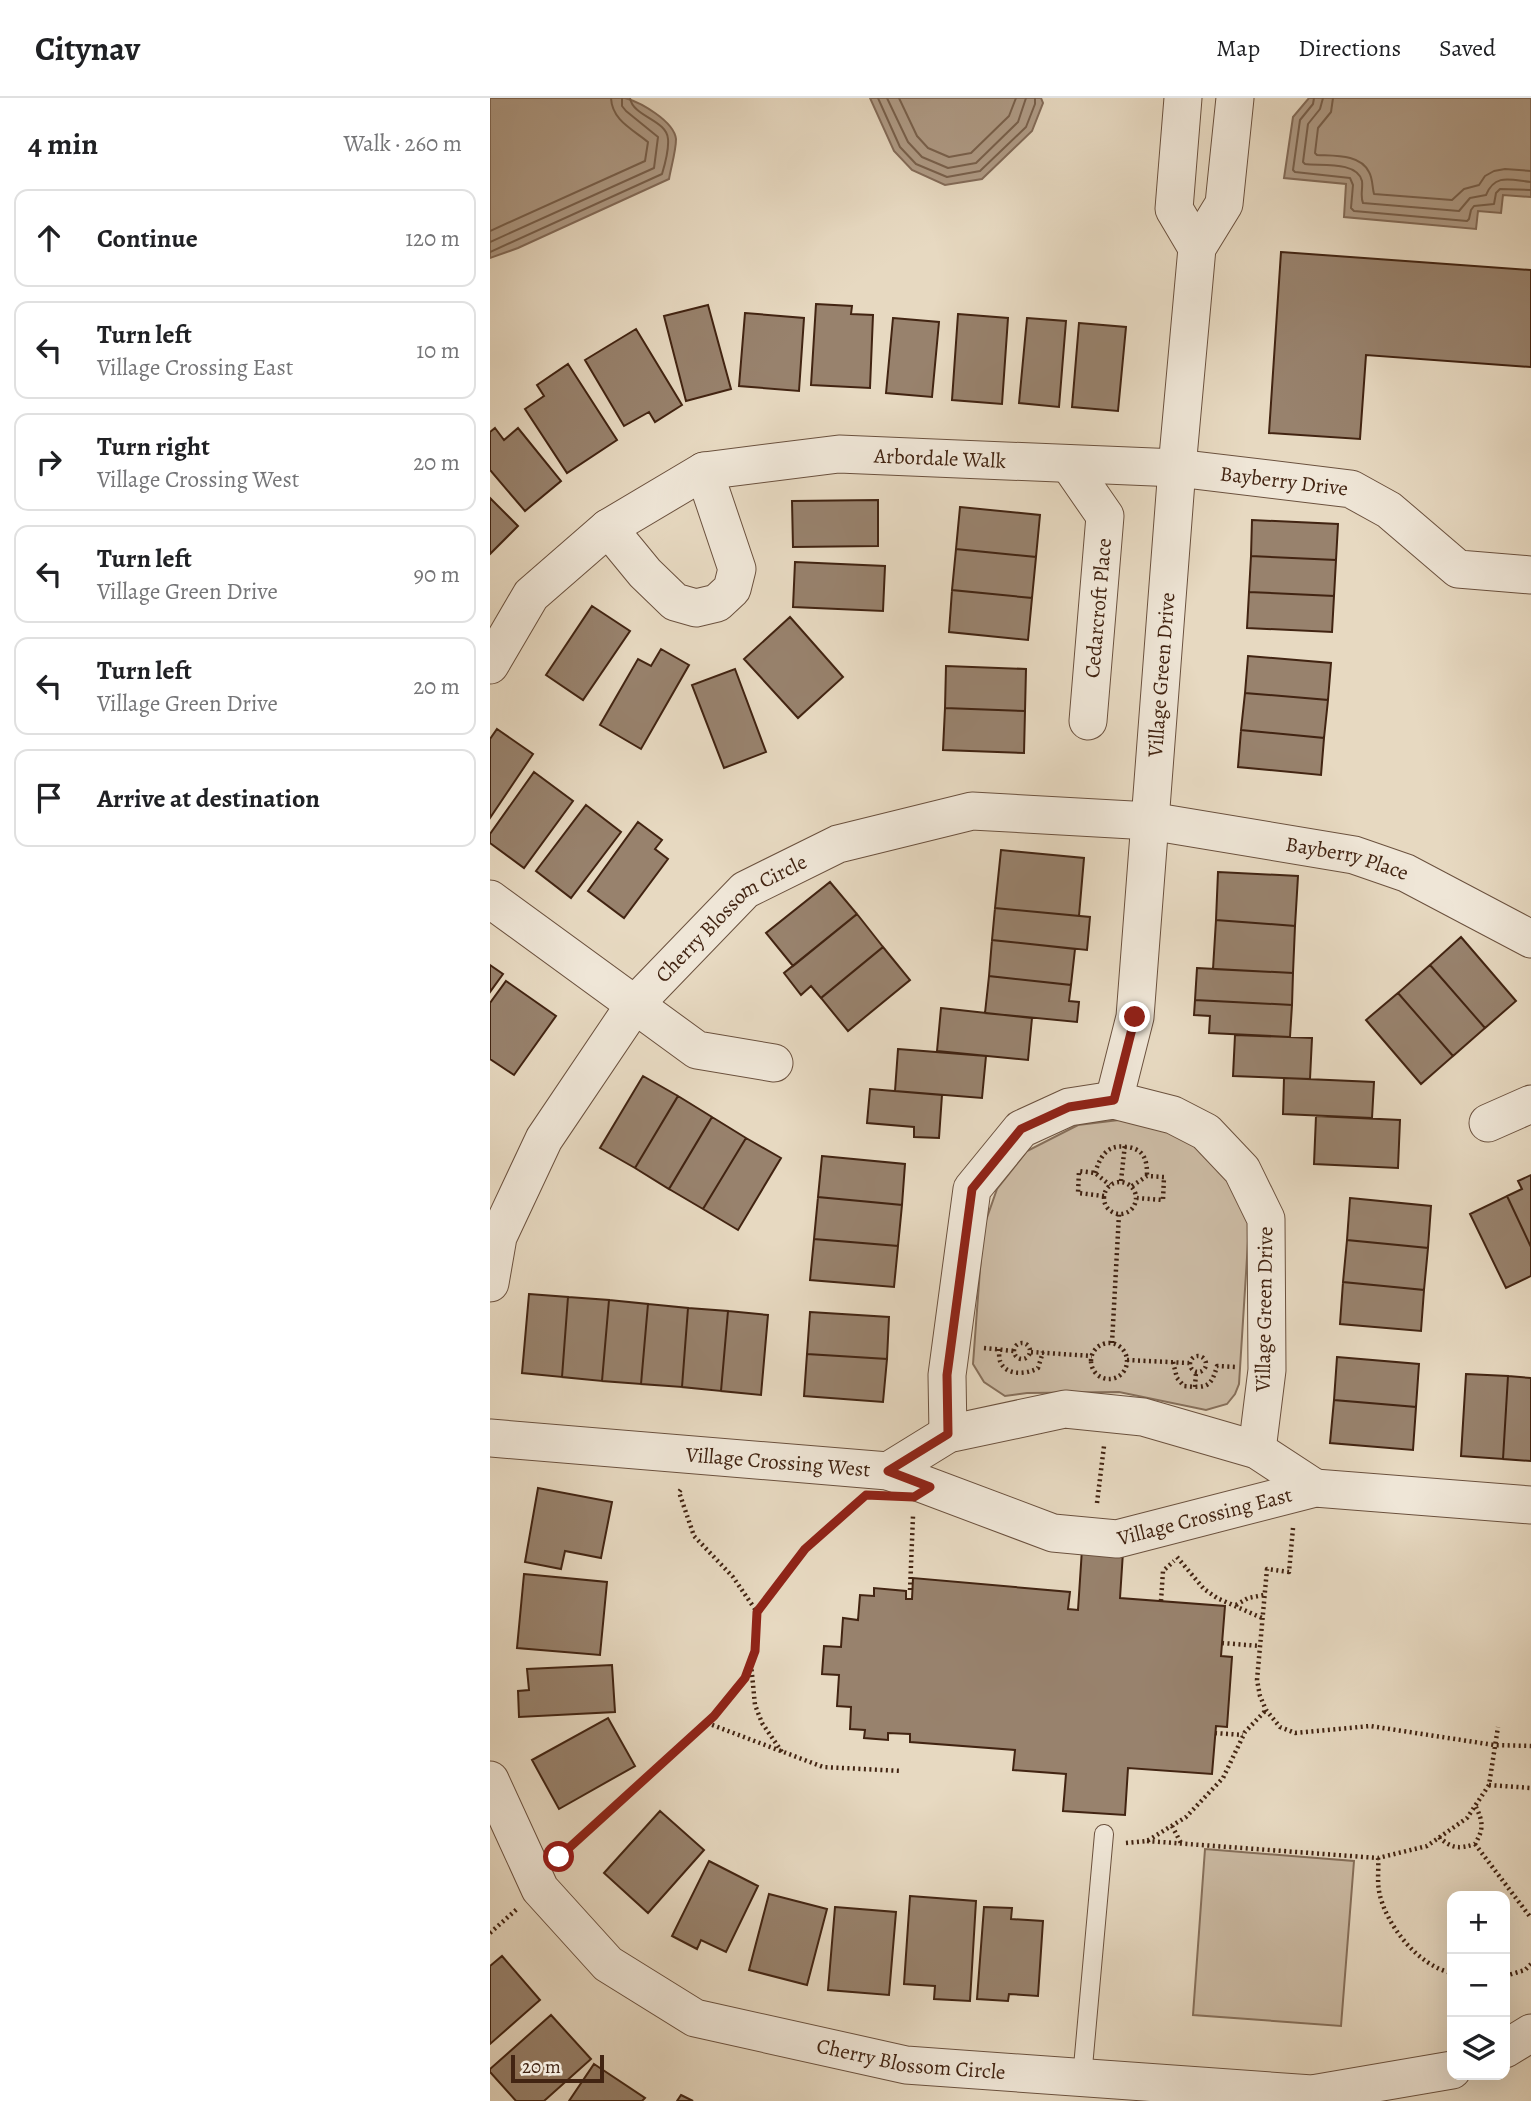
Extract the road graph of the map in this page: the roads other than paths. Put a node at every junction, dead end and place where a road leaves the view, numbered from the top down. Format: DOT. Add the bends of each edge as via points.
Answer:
graph roads {
  1 [pos="1183,98"];
  2 [pos="1235,98"];
  3 [pos="1197,248"];
  4 [pos="1069,464"];
  5 [pos="1177,468"];
  6 [pos="704,471"];
  7 [pos="608,528"];
  8 [pos="1531,575"];
  9 [pos="490,665"];
  10 [pos="1088,721"];
  11 [pos="1150,821"];
  12 [pos="490,899"];
  13 [pos="1531,939"];
  14 [pos="635,1004"];
  15 [pos="774,1063"];
  16 [pos="1121,1102"];
  17 [pos="1531,1104"];
  18 [pos="1488,1123"];
  19 [pos="490,1283"];
  20 [pos="948,1434"];
  21 [pos="490,1438"];
  22 [pos="1257,1450"];
  23 [pos="877,1483"];
  24 [pos="1306,1490"];
  25 [pos="1531,1504"];
  26 [pos="490,1780"];
  27 [pos="1103,1840"];
  28 [pos="1531,2032"];
  29 [pos="1510,2046"];
  30 [pos="1447,2071"];
  31 [pos="1082,2078"];
  1 -- 3 [label="street" via="1174,209"];
  2 -- 3 [label="street, Village Green Drive" via="1224,204"];
  3 -- 5 [label="street, Village Green Drive"];
  4 -- 5 [label="street, Arbordale Walk"];
  4 -- 6 [label="street, Arbordale Walk" via="839,454"];
  4 -- 10 [label="street, Cedarcroft Place" via="1105,516"];
  5 -- 8 [label="street, Bayberry Drive" via="1351,489 1389,510 1458,569"];
  5 -- 11 [label="street, Village Green Drive"];
  6 -- 7 [label="street, Arbordale Walk"];
  6 -- 7 [label="street" via="737,569 732,589 717,603 696,608 675,602"];
  7 -- 9 [label="street, Arbordale Walk" via="531,595"];
  11 -- 13 [label="street, Bayberry Place" via="1354,855 1406,873"];
  11 -- 14 [label="street, Cherry Blossom Circle" via="972,811 838,844 745,890"];
  11 -- 16 [label="street, Village Green Drive" via="1135,1017"];
  12 -- 14 [label="street"];
  14 -- 15 [label="street" via="697,1049"];
  14 -- 19 [label="street, Cherry Blossom Circle" via="544,1139 498,1237"];
  16 -- 20 [label="street, Village Green Drive" via="1069,1107 1021,1129 972,1189 947,1375"];
  16 -- 22 [label="street, Village Green Drive" via="1173,1115 1206,1132 1242,1170 1266,1219 1267,1370"];
  17 -- 18 [label="street"];
  20 -- 22 [label="street, Village Crossing West" via="1108,1396 1143,1417"];
  20 -- 23 [label="street, Village Crossing West"];
  21 -- 23 [label="street, Village Crossing West" via="705,1456"];
  22 -- 24 [label="street"];
  23 -- 24 [label="street, Village Crossing East" via="930,1487 1053,1533 1118,1539"];
  24 -- 25 [label="street, Village Crossing East"];
  26 -- 31 [label="street, Cherry Blossom Circle" via="540,1889 608,1964 695,2018 906,2065"];
  27 -- 31 [label="lane"];
  28 -- 29 [label="street"];
  30 -- 31 [label="street, Cherry Blossom Circle" via="1312,2094"];
}
